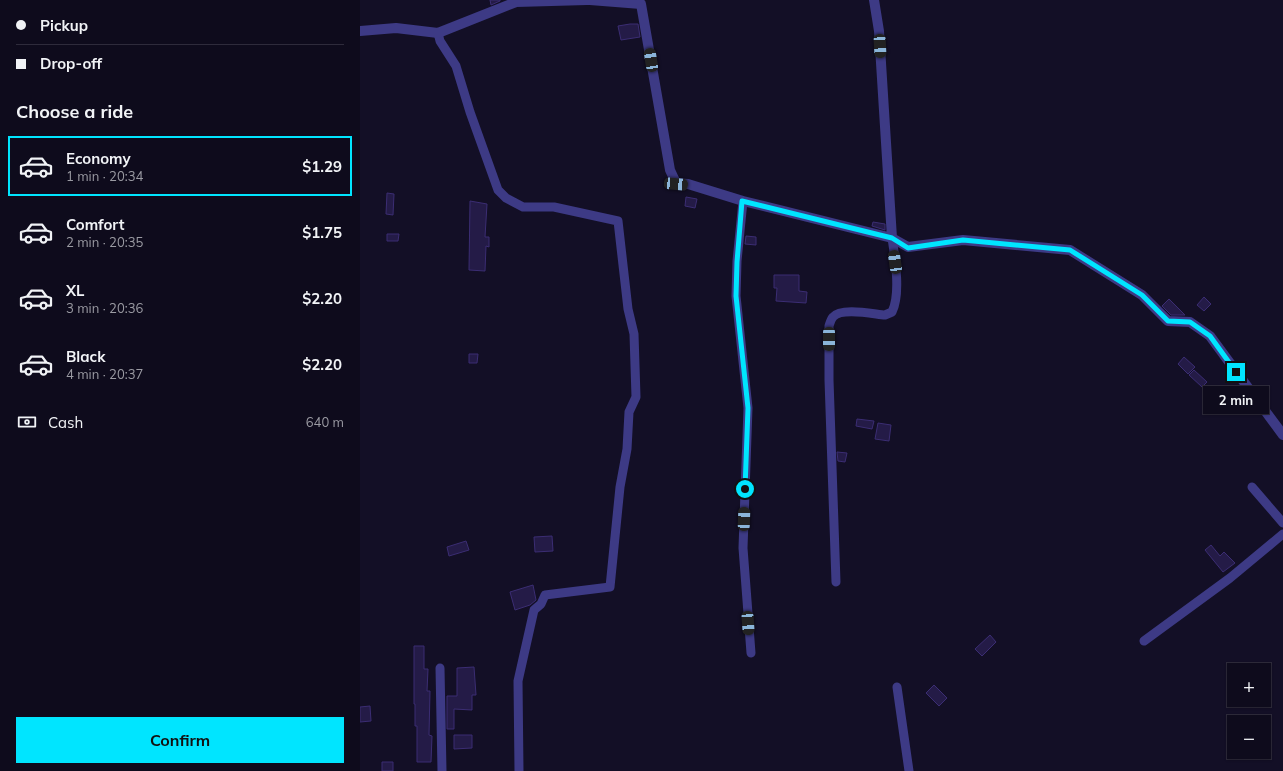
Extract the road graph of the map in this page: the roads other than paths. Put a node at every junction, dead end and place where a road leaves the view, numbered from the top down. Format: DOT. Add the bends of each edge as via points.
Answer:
graph roads {
  1 [pos="588,0"];
  2 [pos="874,0"];
  3 [pos="360,31"];
  4 [pos="438,33"];
  5 [pos="742,201"];
  6 [pos="892,238"];
  7 [pos="1283,435"];
  8 [pos="1252,487"];
  9 [pos="1283,523"];
  10 [pos="1283,534"];
  11 [pos="836,582"];
  12 [pos="1144,641"];
  13 [pos="751,653"];
  14 [pos="440,668"];
  15 [pos="897,687"];
  16 [pos="442,771"];
  17 [pos="519,771"];
  18 [pos="909,771"];
  1 -- 4 [label="street" via="516,2"];
  1 -- 5 [label="street" via="641,4 670,170 676,184 688,184"];
  2 -- 6 [label="street"];
  3 -- 4 [label="street" via="396,28"];
  4 -- 17 [label="street" via="440,41 456,66 498,190 506,198 523,207 554,207 618,221 628,309 634,334 636,397 629,412 627,449 620,487 610,587 545,595 541,604 534,610 518,681"];
  5 -- 6 [label="street"];
  5 -- 13 [label="street" via="736,296 748,408 743,548"];
  6 -- 7 [label="street" via="908,248 963,240 1070,250 1142,295 1168,321 1190,322 1210,336"];
  6 -- 11 [label="street" via="897,274 892,312 885,315 844,311 832,317 829,326"];
  8 -- 9 [label="street"];
  10 -- 12 [label="street" via="1230,578"];
  14 -- 16 [label="street"];
  15 -- 18 [label="street"];
}
